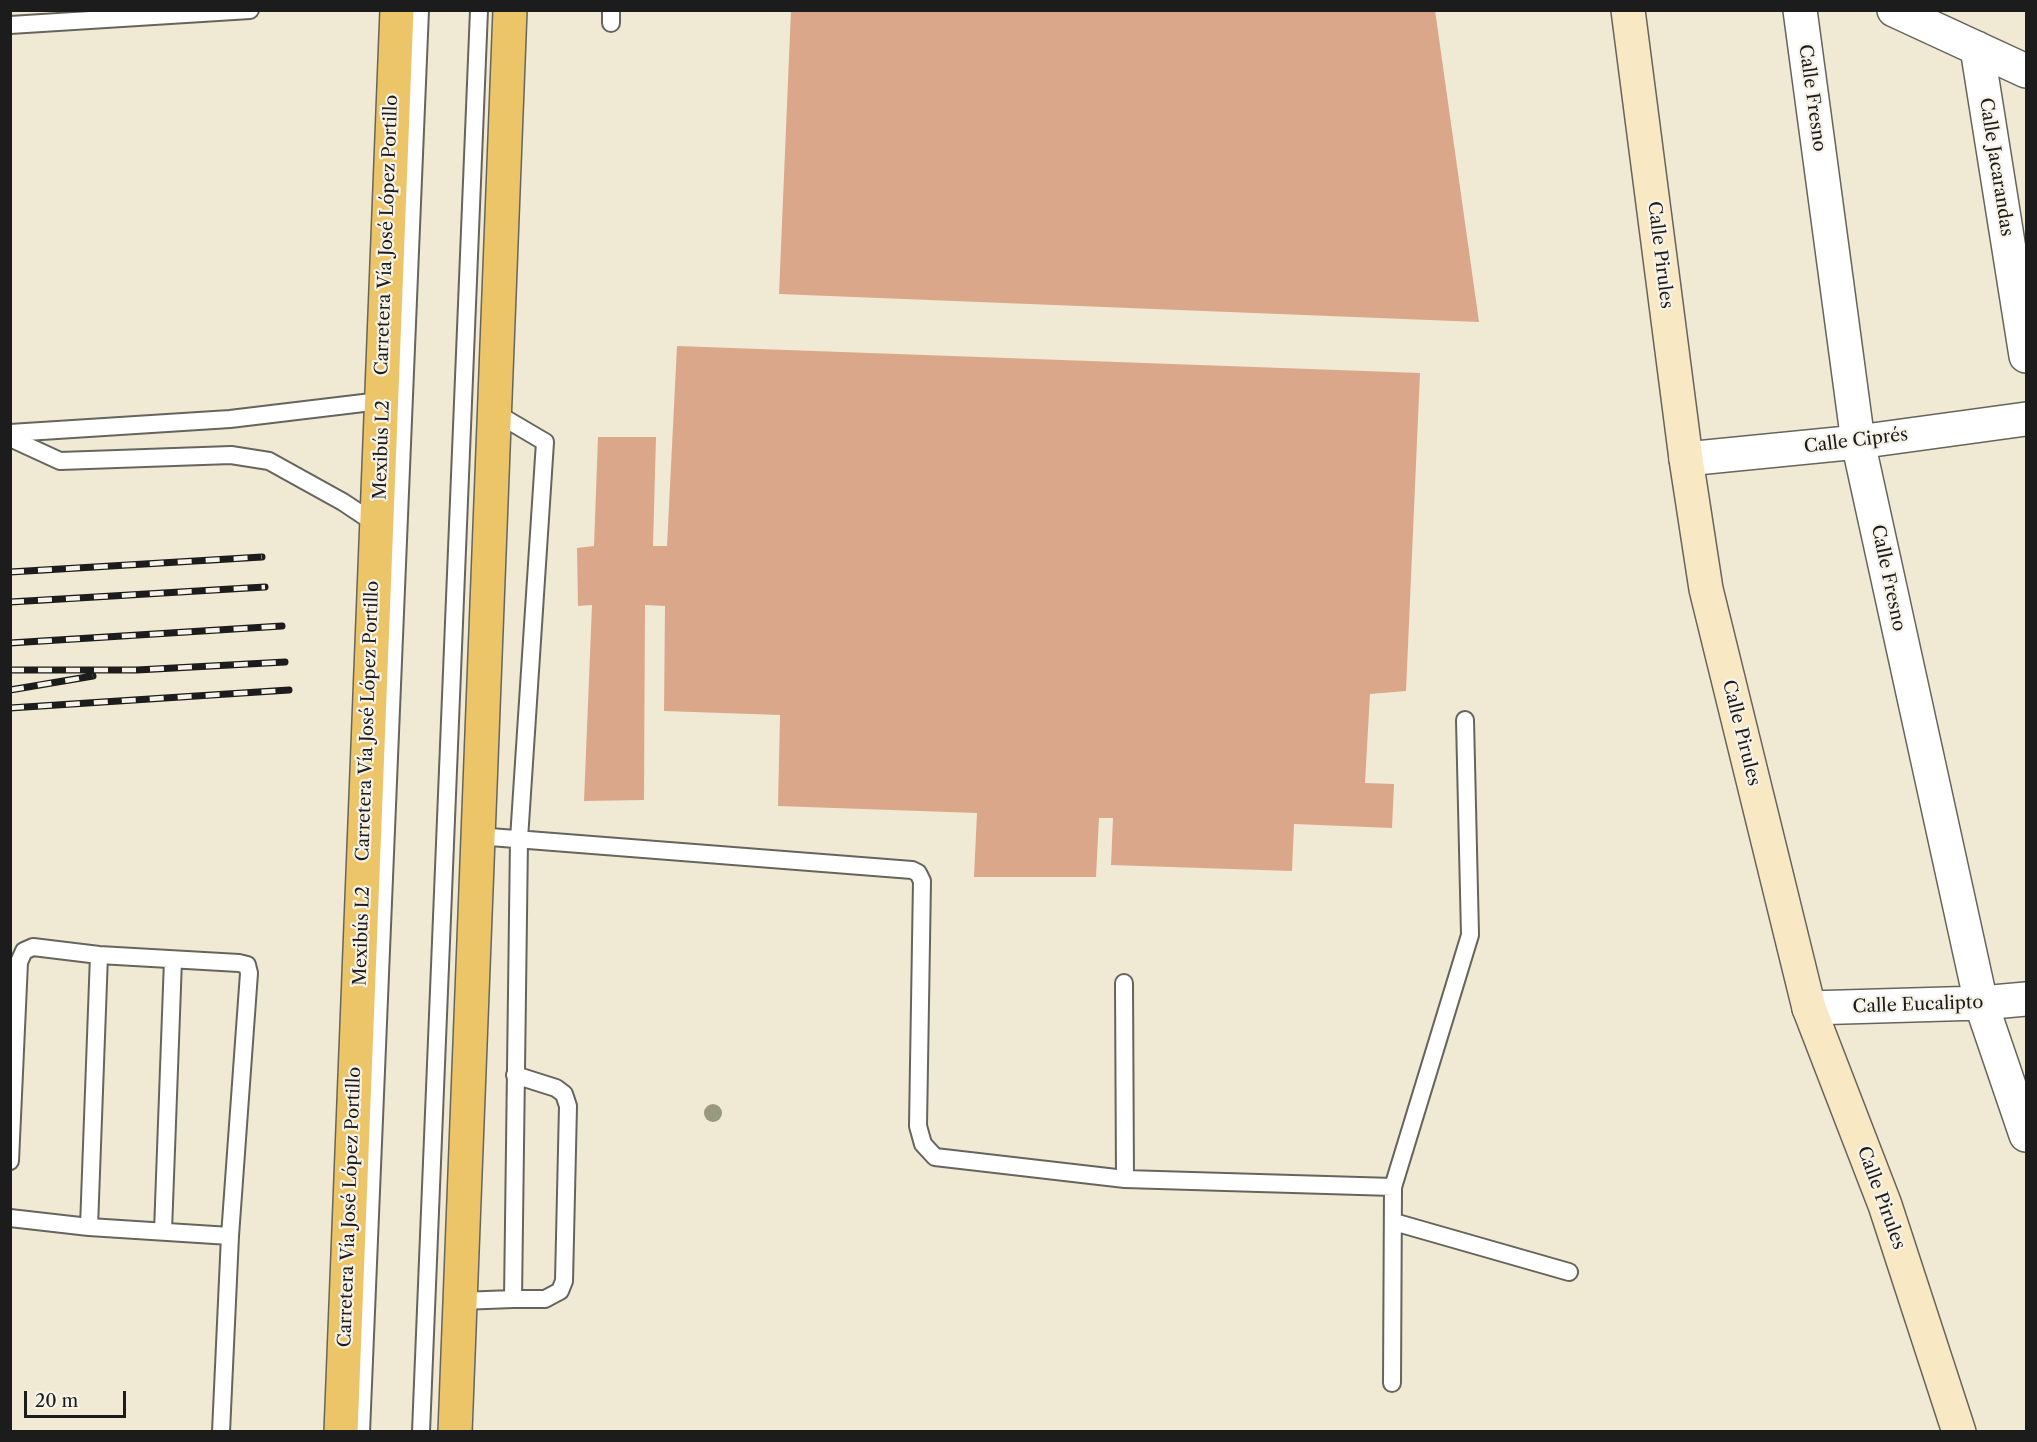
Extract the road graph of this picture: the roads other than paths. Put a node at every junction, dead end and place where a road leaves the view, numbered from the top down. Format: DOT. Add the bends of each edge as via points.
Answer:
graph roads {
  1 [pos="249,10"];
  2 [pos="397,10"];
  3 [pos="420,10"];
  4 [pos="479,10"];
  5 [pos="510,10"];
  6 [pos="1629,10"];
  7 [pos="1800,10"];
  8 [pos="1894,10"];
  9 [pos="10,25"];
  10 [pos="1977,48"];
  11 [pos="2026,71"];
  12 [pos="2026,356"];
  13 [pos="380,401"];
  14 [pos="494,412"];
  15 [pos="2026,419"];
  16 [pos="10,435"];
  17 [pos="1858,442"];
  18 [pos="1686,459"];
  19 [pos="376,524"];
  20 [pos="1465,720"];
  21 [pos="477,836"];
  22 [pos="519,839"];
  23 [pos="99,955"];
  24 [pos="173,960"];
  25 [pos="1124,983"];
  26 [pos="2026,999"];
  27 [pos="1981,1003"];
  28 [pos="1809,1008"];
  29 [pos="515,1075"];
  30 [pos="2026,1135"];
  31 [pos="10,1161"];
  32 [pos="1125,1179"];
  33 [pos="1393,1187"];
  34 [pos="10,1218"];
  35 [pos="1394,1222"];
  36 [pos="89,1227"];
  37 [pos="163,1232"];
  38 [pos="231,1236"];
  39 [pos="1569,1272"];
  40 [pos="513,1299"];
  41 [pos="460,1301"];
  42 [pos="1392,1383"];
  43 [pos="221,1431"];
  44 [pos="341,1431"];
  45 [pos="361,1431"];
  46 [pos="421,1431"];
  47 [pos="455,1431"];
  48 [pos="1959,1431"];
  1 -- 9 [label="lane"];
  2 -- 13 [label="main road, Carretera Vía José López Portillo"];
  3 -- 45 [label="lane, Mexibús L2"];
  4 -- 46 [label="lane"];
  5 -- 14 [label="main road"];
  6 -- 18 [label="main road, Calle Pirules"];
  7 -- 17 [label="street, Calle Fresno"];
  8 -- 10 [label="street"];
  10 -- 11 [label="street"];
  10 -- 12 [label="street, Calle Jacarandas"];
  13 -- 16 [label="lane" via="230,419"];
  13 -- 19 [label="main road, Carretera Vía José López Portillo"];
  14 -- 21 [label="main road"];
  14 -- 22 [label="lane" via="545,441"];
  15 -- 17 [label="street, Calle Ciprés"];
  16 -- 19 [label="lane" via="60,461 231,455 269,461"];
  17 -- 18 [label="street, Calle Ciprés"];
  17 -- 27 [label="street, Calle Fresno"];
  18 -- 28 [label="main road, Calle Pirules" via="1706,589"];
  19 -- 44 [label="main road, Carretera Vía José López Portillo"];
  20 -- 33 [label="lane" via="1470,935"];
  21 -- 22 [label="lane"];
  21 -- 41 [label="main road"];
  22 -- 29 [label="lane"];
  22 -- 32 [label="lane" via="918,873 922,882 918,1126 923,1144 935,1156"];
  23 -- 24 [label="lane"];
  23 -- 31 [label="lane" via="33,947 24,951 19,962"];
  23 -- 36 [label="lane"];
  24 -- 37 [label="lane"];
  24 -- 38 [label="lane" via="239,963 247,965 249,973"];
  25 -- 32 [label="lane"];
  26 -- 27 [label="street, Calle Eucalipto"];
  27 -- 28 [label="street, Calle Eucalipto"];
  27 -- 30 [label="street, Calle Fresno"];
  28 -- 48 [label="main road, Calle Pirules" via="1885,1205"];
  29 -- 40 [label="lane"];
  29 -- 40 [label="lane" via="556,1088 564,1094 568,1106 564,1281 560,1291 545,1299"];
  32 -- 33 [label="lane"];
  33 -- 35 [label="lane"];
  34 -- 36 [label="lane"];
  35 -- 39 [label="lane"];
  35 -- 42 [label="lane"];
  36 -- 37 [label="lane"];
  37 -- 38 [label="lane"];
  38 -- 43 [label="lane"];
  40 -- 41 [label="lane"];
  41 -- 47 [label="main road"];
}
